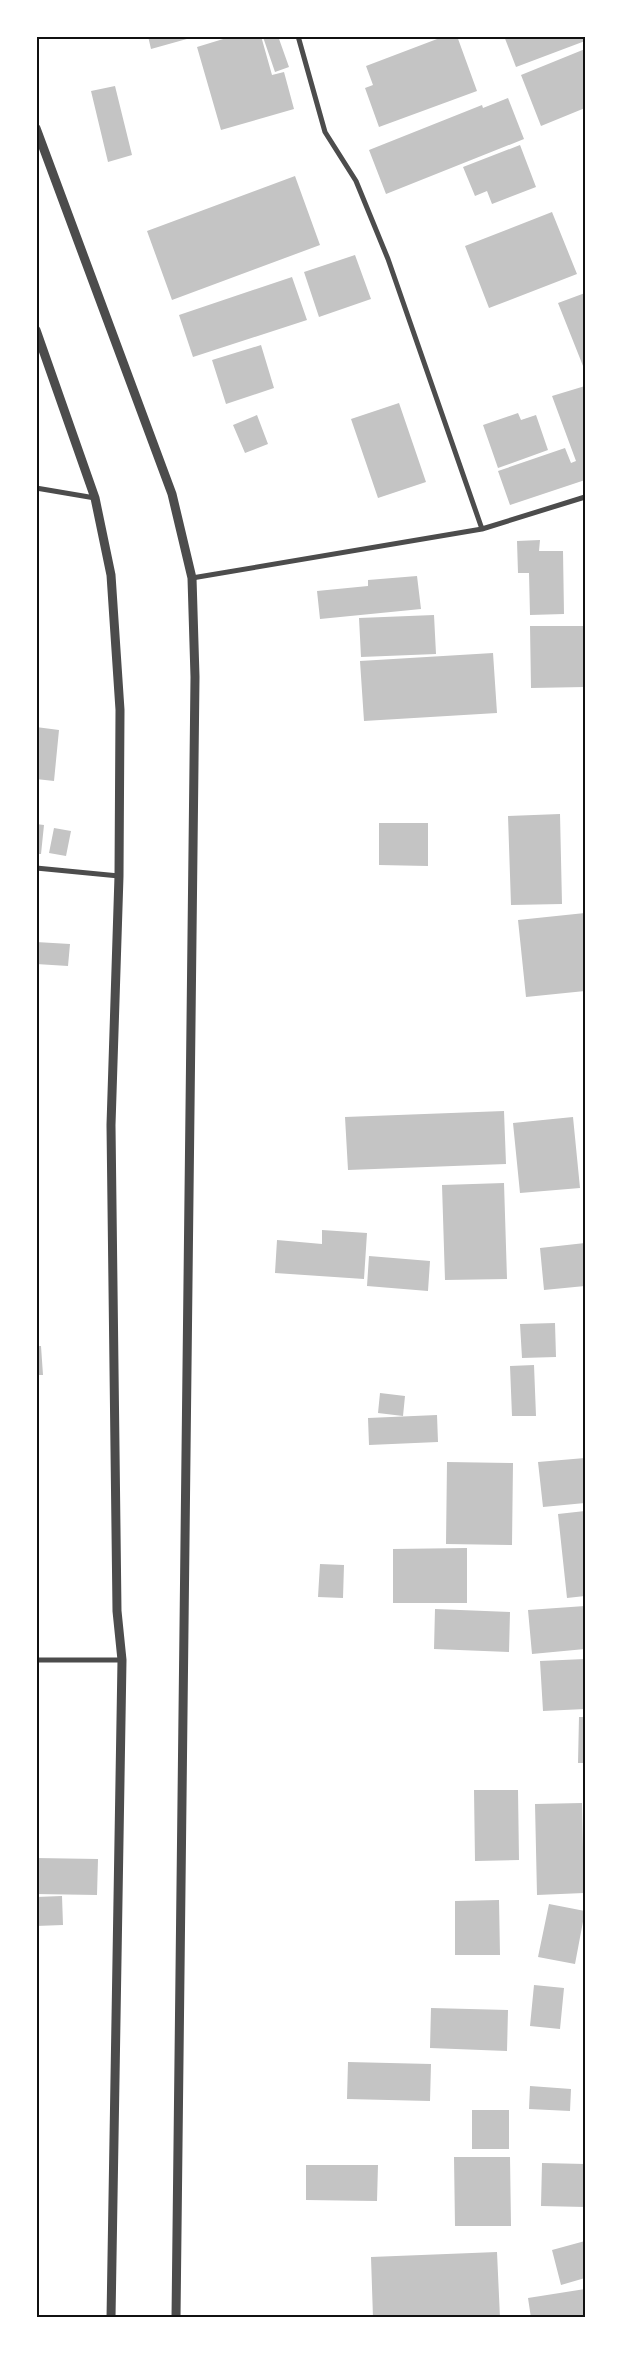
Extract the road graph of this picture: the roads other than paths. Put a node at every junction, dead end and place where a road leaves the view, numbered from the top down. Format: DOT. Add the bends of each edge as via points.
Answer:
graph roads {
  1 [pos="298,36"];
  2 [pos="36,128"];
  3 [pos="36,330"];
  4 [pos="36,488"];
  5 [pos="585,497"];
  6 [pos="95,498"];
  7 [pos="482,529"];
  8 [pos="192,578"];
  9 [pos="36,868"];
  10 [pos="119,876"];
  11 [pos="36,1660"];
  12 [pos="122,1660"];
  13 [pos="111,2318"];
  14 [pos="176,2318"];
  1 -- 7 [label="street" via="325,132 356,181 388,259"];
  2 -- 8 [label="street" via="172,494"];
  3 -- 6 [label="street"];
  4 -- 6 [label="street"];
  5 -- 7 [label="street"];
  6 -- 10 [label="street" via="112,585 120,710"];
  7 -- 8 [label="street"];
  8 -- 14 [label="street" via="195,677"];
  9 -- 10 [label="street"];
  10 -- 12 [label="street" via="111,1125 117,1610"];
  11 -- 12 [label="street"];
  12 -- 13 [label="street"];
}
